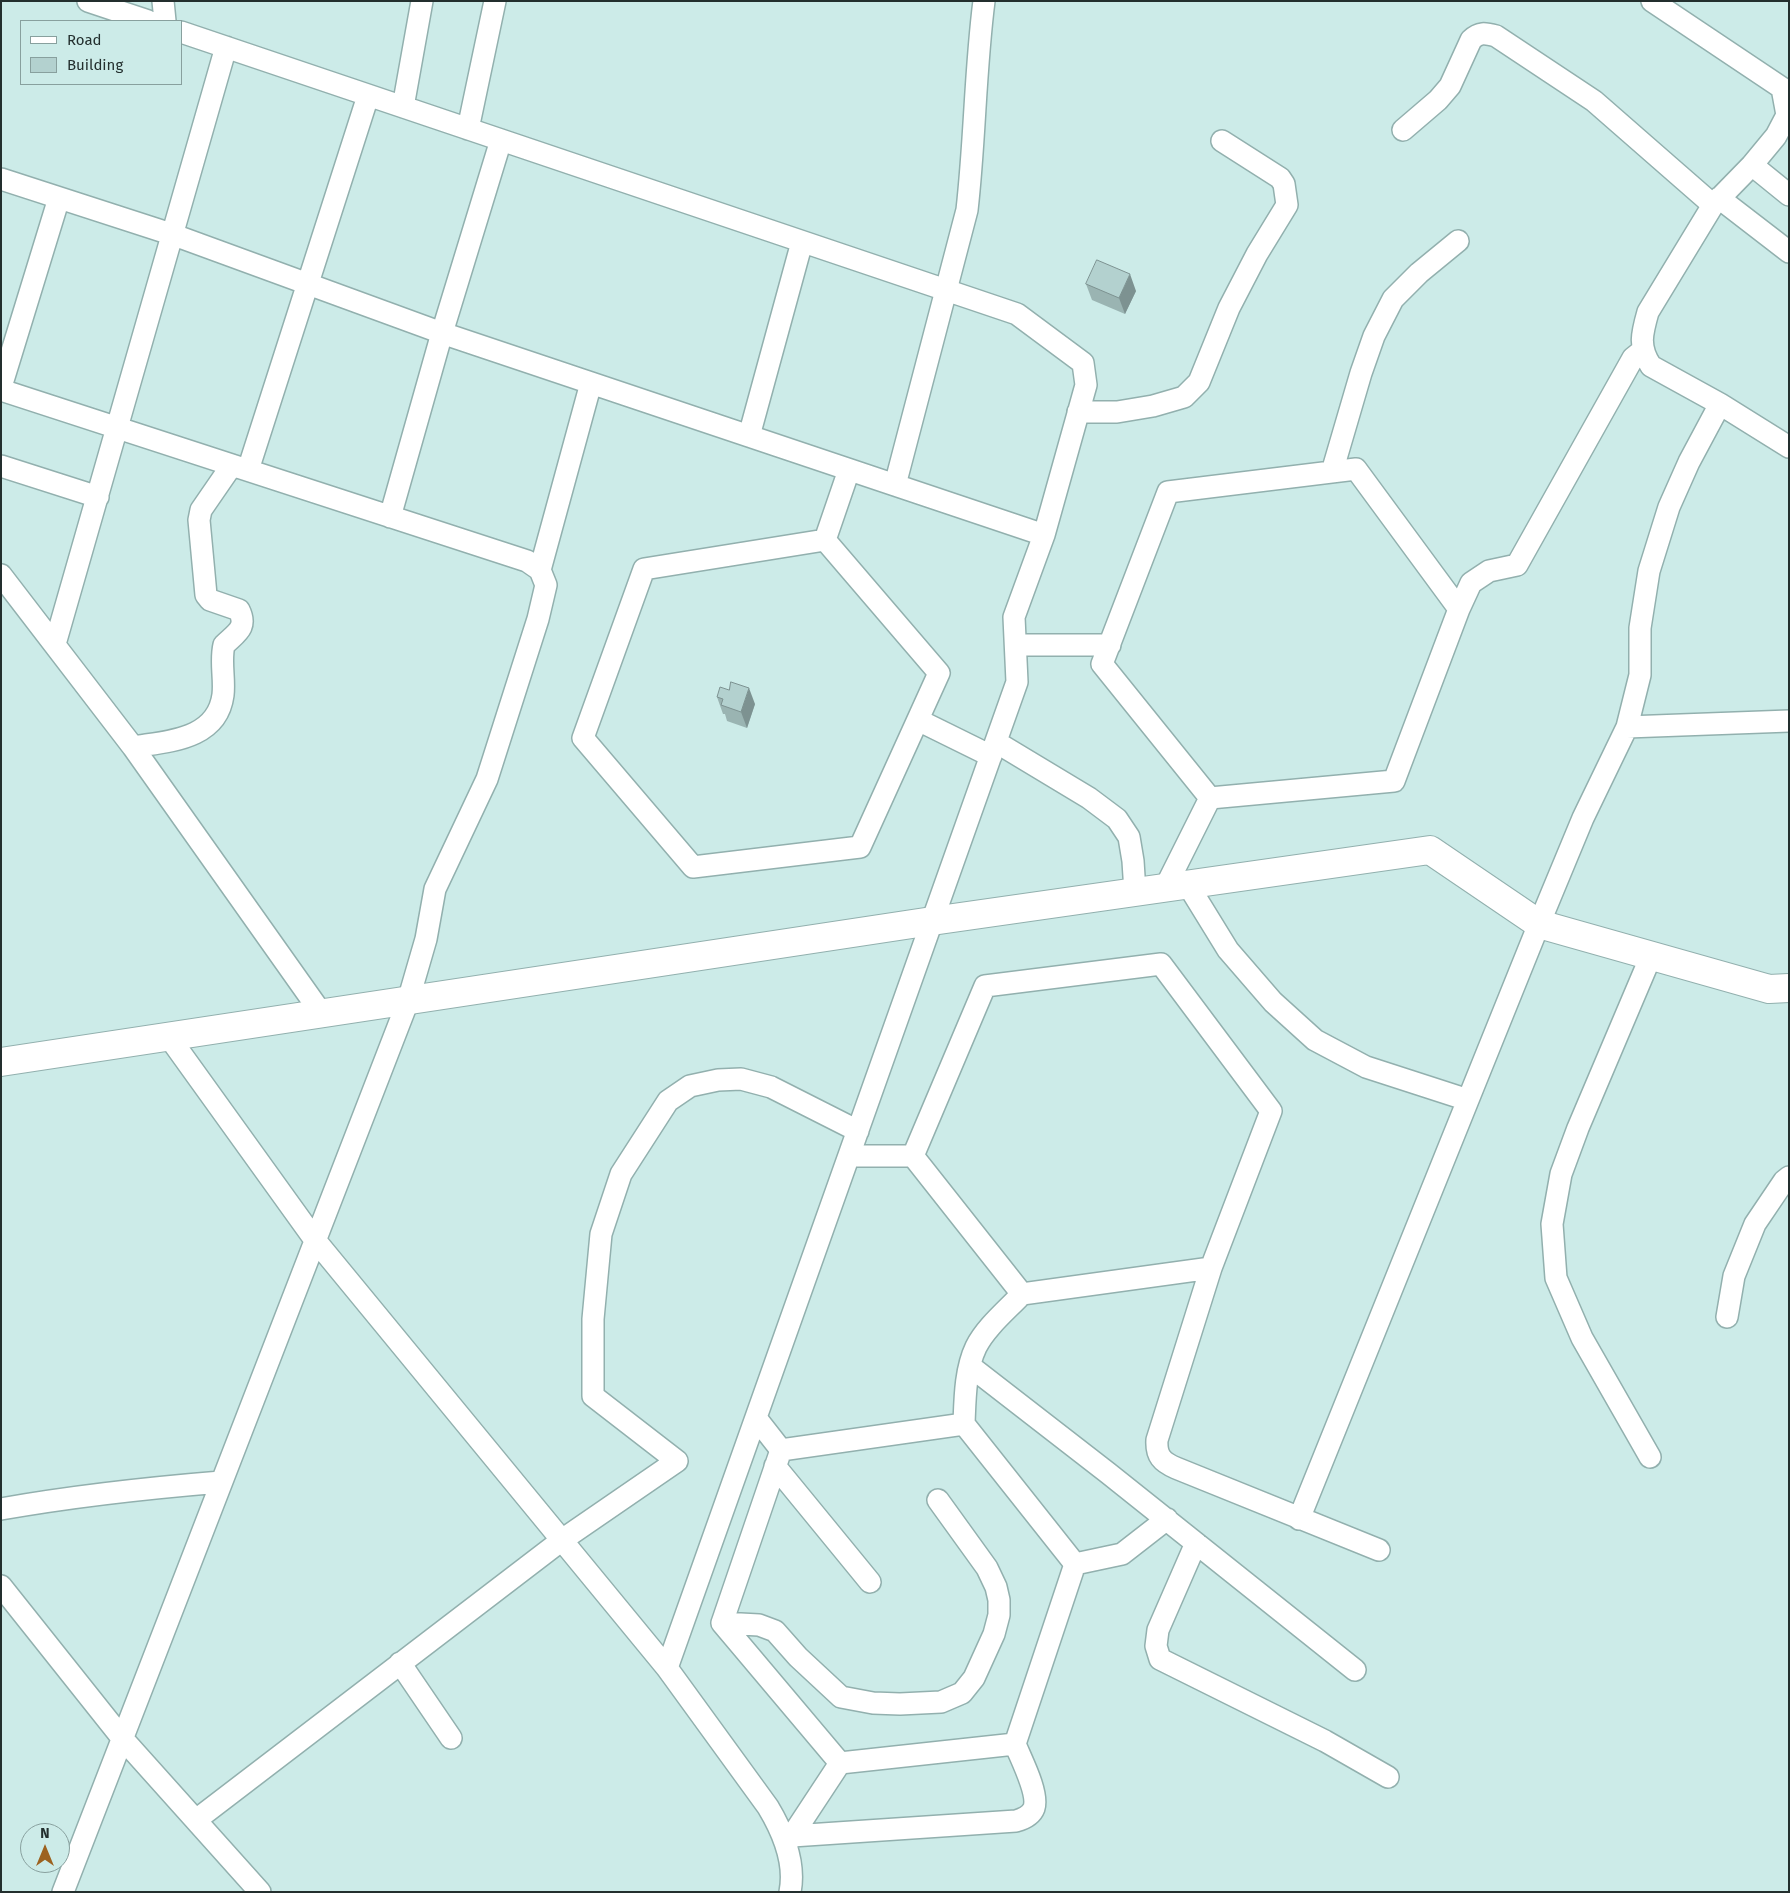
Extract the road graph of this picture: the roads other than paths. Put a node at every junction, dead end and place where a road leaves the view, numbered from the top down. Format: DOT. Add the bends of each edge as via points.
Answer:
graph roads {
  1 [pos="88,1"];
  2 [pos="163,1"];
  3 [pos="422,1"];
  4 [pos="495,1"];
  5 [pos="984,1"];
  6 [pos="1652,1"];
  7 [pos="145,20"];
  8 [pos="166,20"];
  9 [pos="182,32"];
  10 [pos="226,48"];
  11 [pos="368,96"];
  12 [pos="403,107"];
  13 [pos="1788,115"];
  14 [pos="468,129"];
  15 [pos="1403,130"];
  16 [pos="501,140"];
  17 [pos="1222,141"];
  18 [pos="1752,165"];
  19 [pos="1,179"];
  20 [pos="1789,195"];
  21 [pos="58,198"];
  22 [pos="1716,202"];
  23 [pos="174,235"];
  24 [pos="1458,241"];
  25 [pos="802,242"];
  26 [pos="1789,252"];
  27 [pos="307,283"];
  28 [pos="947,290"];
  29 [pos="442,334"];
  30 [pos="1643,350"];
  31 [pos="591,384"];
  32 [pos="1,389"];
  33 [pos="1720,404"];
  34 [pos="1078,412"];
  35 [pos="117,428"];
  36 [pos="749,436"];
  37 [pos="1789,447"];
  38 [pos="1,466"];
  39 [pos="240,468"];
  40 [pos="849,470"];
  41 [pos="1332,472"];
  42 [pos="895,485"];
  43 [pos="98,497"];
  44 [pos="390,517"];
  45 [pos="1044,535"];
  46 [pos="825,540"];
  47 [pos="540,570"];
  48 [pos="1,575"];
  49 [pos="1459,609"];
  50 [pos="55,644"];
  51 [pos="1016,645"];
  52 [pos="1110,646"];
  53 [pos="918,720"];
  54 [pos="1789,721"];
  55 [pos="1627,727"];
  56 [pos="133,748"];
  57 [pos="994,749"];
  58 [pos="1210,798"];
  59 [pos="1177,886"];
  60 [pos="1135,892"];
  61 [pos="932,921"];
  62 [pos="1538,924"];
  63 [pos="1651,956"];
  64 [pos="1789,988"];
  65 [pos="408,1001"];
  66 [pos="322,1014"];
  67 [pos="169,1038"];
  68 [pos="1,1062"];
  69 [pos="1468,1100"];
  70 [pos="858,1131"];
  71 [pos="849,1156"];
  72 [pos="912,1156"];
  73 [pos="1789,1177"];
  74 [pos="315,1240"];
  75 [pos="1212,1268"];
  76 [pos="1022,1294"];
  77 [pos="1727,1317"];
  78 [pos="970,1366"];
  79 [pos="756,1418"];
  80 [pos="964,1424"];
  81 [pos="1650,1457"];
  82 [pos="778,1458"];
  83 [pos="222,1482"];
  84 [pos="938,1500"];
  85 [pos="1,1509"];
  86 [pos="1167,1519"];
  87 [pos="1299,1519"];
  88 [pos="562,1540"];
  89 [pos="1196,1543"];
  90 [pos="1379,1550"];
  91 [pos="1075,1564"];
  92 [pos="870,1582"];
  93 [pos="1,1586"];
  94 [pos="722,1623"];
  95 [pos="400,1664"];
  96 [pos="667,1668"];
  97 [pos="1355,1670"];
  98 [pos="122,1738"];
  99 [pos="451,1738"];
  100 [pos="1015,1744"];
  101 [pos="840,1763"];
  102 [pos="1388,1777"];
  103 [pos="196,1820"];
  104 [pos="789,1841"];
  105 [pos="63,1892"];
  106 [pos="260,1892"];
  107 [pos="790,1892"];
  1 -- 7 [label="street"];
  2 -- 8 [label="street"];
  3 -- 12 [label="street"];
  4 -- 14 [label="street"];
  5 -- 28 [label="street" via="978,48 972,171 967,210"];
  6 -- 13 [label="street" via="1782,88"];
  9 -- 10 [label="street"];
  10 -- 11 [label="street"];
  10 -- 23 [label="street"];
  11 -- 12 [label="street"];
  11 -- 27 [label="street"];
  12 -- 14 [label="street"];
  13 -- 18 [label="street" via="1776,136"];
  14 -- 16 [label="street"];
  15 -- 22 [label="street" via="1450,86 1470,40 1476,35 1490,34 1594,101"];
  16 -- 25 [label="street"];
  16 -- 29 [label="street"];
  17 -- 34 [label="street" via="1280,178 1284,184 1286,205 1229,308 1199,382 1184,397 1153,406 1117,412"];
  18 -- 20 [label="street"];
  18 -- 22 [label="street"];
  19 -- 21 [label="street"];
  21 -- 23 [label="street"];
  21 -- 32 [label="street"];
  22 -- 26 [label="street"];
  22 -- 30 [label="street" via="1648,312 1643,329"];
  23 -- 27 [label="street"];
  23 -- 35 [label="street"];
  24 -- 41 [label="street" via="1393,299 1374,336"];
  25 -- 28 [label="street"];
  25 -- 36 [label="street"];
  27 -- 29 [label="street"];
  27 -- 39 [label="street"];
  28 -- 34 [label="street" via="1018,314 1083,363 1086,386"];
  28 -- 42 [label="street"];
  29 -- 31 [label="street"];
  29 -- 44 [label="street"];
  30 -- 33 [label="street" via="1650,366"];
  30 -- 49 [label="street" via="1633,358 1517,565 1488,571 1471,583"];
  31 -- 36 [label="street"];
  31 -- 47 [label="street"];
  32 -- 35 [label="street"];
  33 -- 37 [label="street"];
  33 -- 55 [label="street" via="1669,507 1649,571 1640,628 1640,675"];
  34 -- 45 [label="street"];
  35 -- 39 [label="street"];
  35 -- 43 [label="street"];
  36 -- 40 [label="street"];
  38 -- 43 [label="street"];
  39 -- 44 [label="street"];
  39 -- 56 [label="street" via="201,510 199,520 206,595 210,600 240,610 243,624 224,645 223,696 218,711 203,730 188,737"];
  40 -- 42 [label="street"];
  40 -- 46 [label="street"];
  41 -- 49 [label="street" via="1356,469"];
  41 -- 52 [label="street" via="1168,492"];
  42 -- 45 [label="street"];
  43 -- 50 [label="street"];
  44 -- 47 [label="street" via="527,561"];
  45 -- 51 [label="street" via="1014,616"];
  46 -- 53 [label="street" via="939,673"];
  46 -- 53 [label="street" via="644,569 583,738 694,867 860,847"];
  47 -- 65 [label="street" via="546,585 538,619 487,779 435,889 426,939"];
  48 -- 50 [label="street"];
  49 -- 58 [label="street" via="1394,781"];
  50 -- 56 [label="street"];
  51 -- 52 [label="street"];
  51 -- 57 [label="street" via="1018,682"];
  52 -- 58 [label="street" via="1102,664"];
  53 -- 57 [label="street"];
  54 -- 55 [label="street"];
  55 -- 62 [label="street" via="1583,818"];
  56 -- 66 [label="street"];
  57 -- 60 [label="street" via="1090,798 1117,819 1129,837"];
  57 -- 61 [label="street"];
  58 -- 59 [label="street"];
  59 -- 60 [label="street"];
  59 -- 62 [label="street" via="1430,850"];
  59 -- 69 [label="street" via="1272,1002 1315,1040 1366,1067"];
  60 -- 61 [label="street"];
  61 -- 65 [label="street"];
  61 -- 70 [label="street"];
  62 -- 63 [label="street"];
  62 -- 69 [label="street"];
  63 -- 64 [label="street" via="1769,989"];
  63 -- 81 [label="street" via="1560,1174 1552,1224 1556,1278 1582,1338"];
  65 -- 66 [label="street"];
  65 -- 74 [label="street"];
  66 -- 67 [label="street"];
  67 -- 68 [label="street"];
  67 -- 74 [label="street"];
  69 -- 87 [label="street"];
  70 -- 71 [label="street"];
  70 -- 88 [label="street" via="771,1088 741,1079 690,1086 668,1101 621,1174 601,1234 593,1319 593,1396 677,1461"];
  71 -- 72 [label="street"];
  71 -- 79 [label="street"];
  72 -- 75 [label="street" via="984,986 1161,964 1271,1111"];
  72 -- 76 [label="street"];
  73 -- 77 [label="street" via="1755,1224 1734,1276"];
  74 -- 83 [label="street"];
  74 -- 88 [label="street"];
  75 -- 76 [label="street"];
  75 -- 87 [label="street" via="1158,1440 1160,1459"];
  76 -- 78 [label="street" via="977,1346"];
  78 -- 80 [label="street"];
  78 -- 86 [label="street"];
  79 -- 82 [label="street"];
  79 -- 96 [label="street"];
  80 -- 82 [label="street"];
  80 -- 91 [label="street"];
  82 -- 92 [label="street"];
  82 -- 94 [label="street"];
  83 -- 85 [label="street" via="51,1500"];
  83 -- 98 [label="street"];
  84 -- 94 [label="street" via="987,1568 999,1600 994,1634 974,1678 962,1693 941,1702 900,1704 841,1697 775,1631 759,1625"];
  86 -- 89 [label="street"];
  86 -- 91 [label="street" via="1122,1554"];
  87 -- 90 [label="street"];
  88 -- 95 [label="street"];
  88 -- 96 [label="street"];
  89 -- 97 [label="street"];
  89 -- 102 [label="street" via="1158,1630 1156,1646 1160,1658 1325,1741"];
  91 -- 100 [label="street"];
  93 -- 98 [label="street"];
  94 -- 101 [label="street"];
  95 -- 99 [label="street"];
  95 -- 103 [label="street"];
  96 -- 104 [label="street"];
  98 -- 103 [label="street"];
  98 -- 105 [label="street"];
  100 -- 101 [label="street"];
  100 -- 104 [label="street" via="1035,1800 1034,1809 1027,1818"];
  101 -- 104 [label="street"];
  103 -- 106 [label="street"];
  104 -- 107 [label="street"];
}
